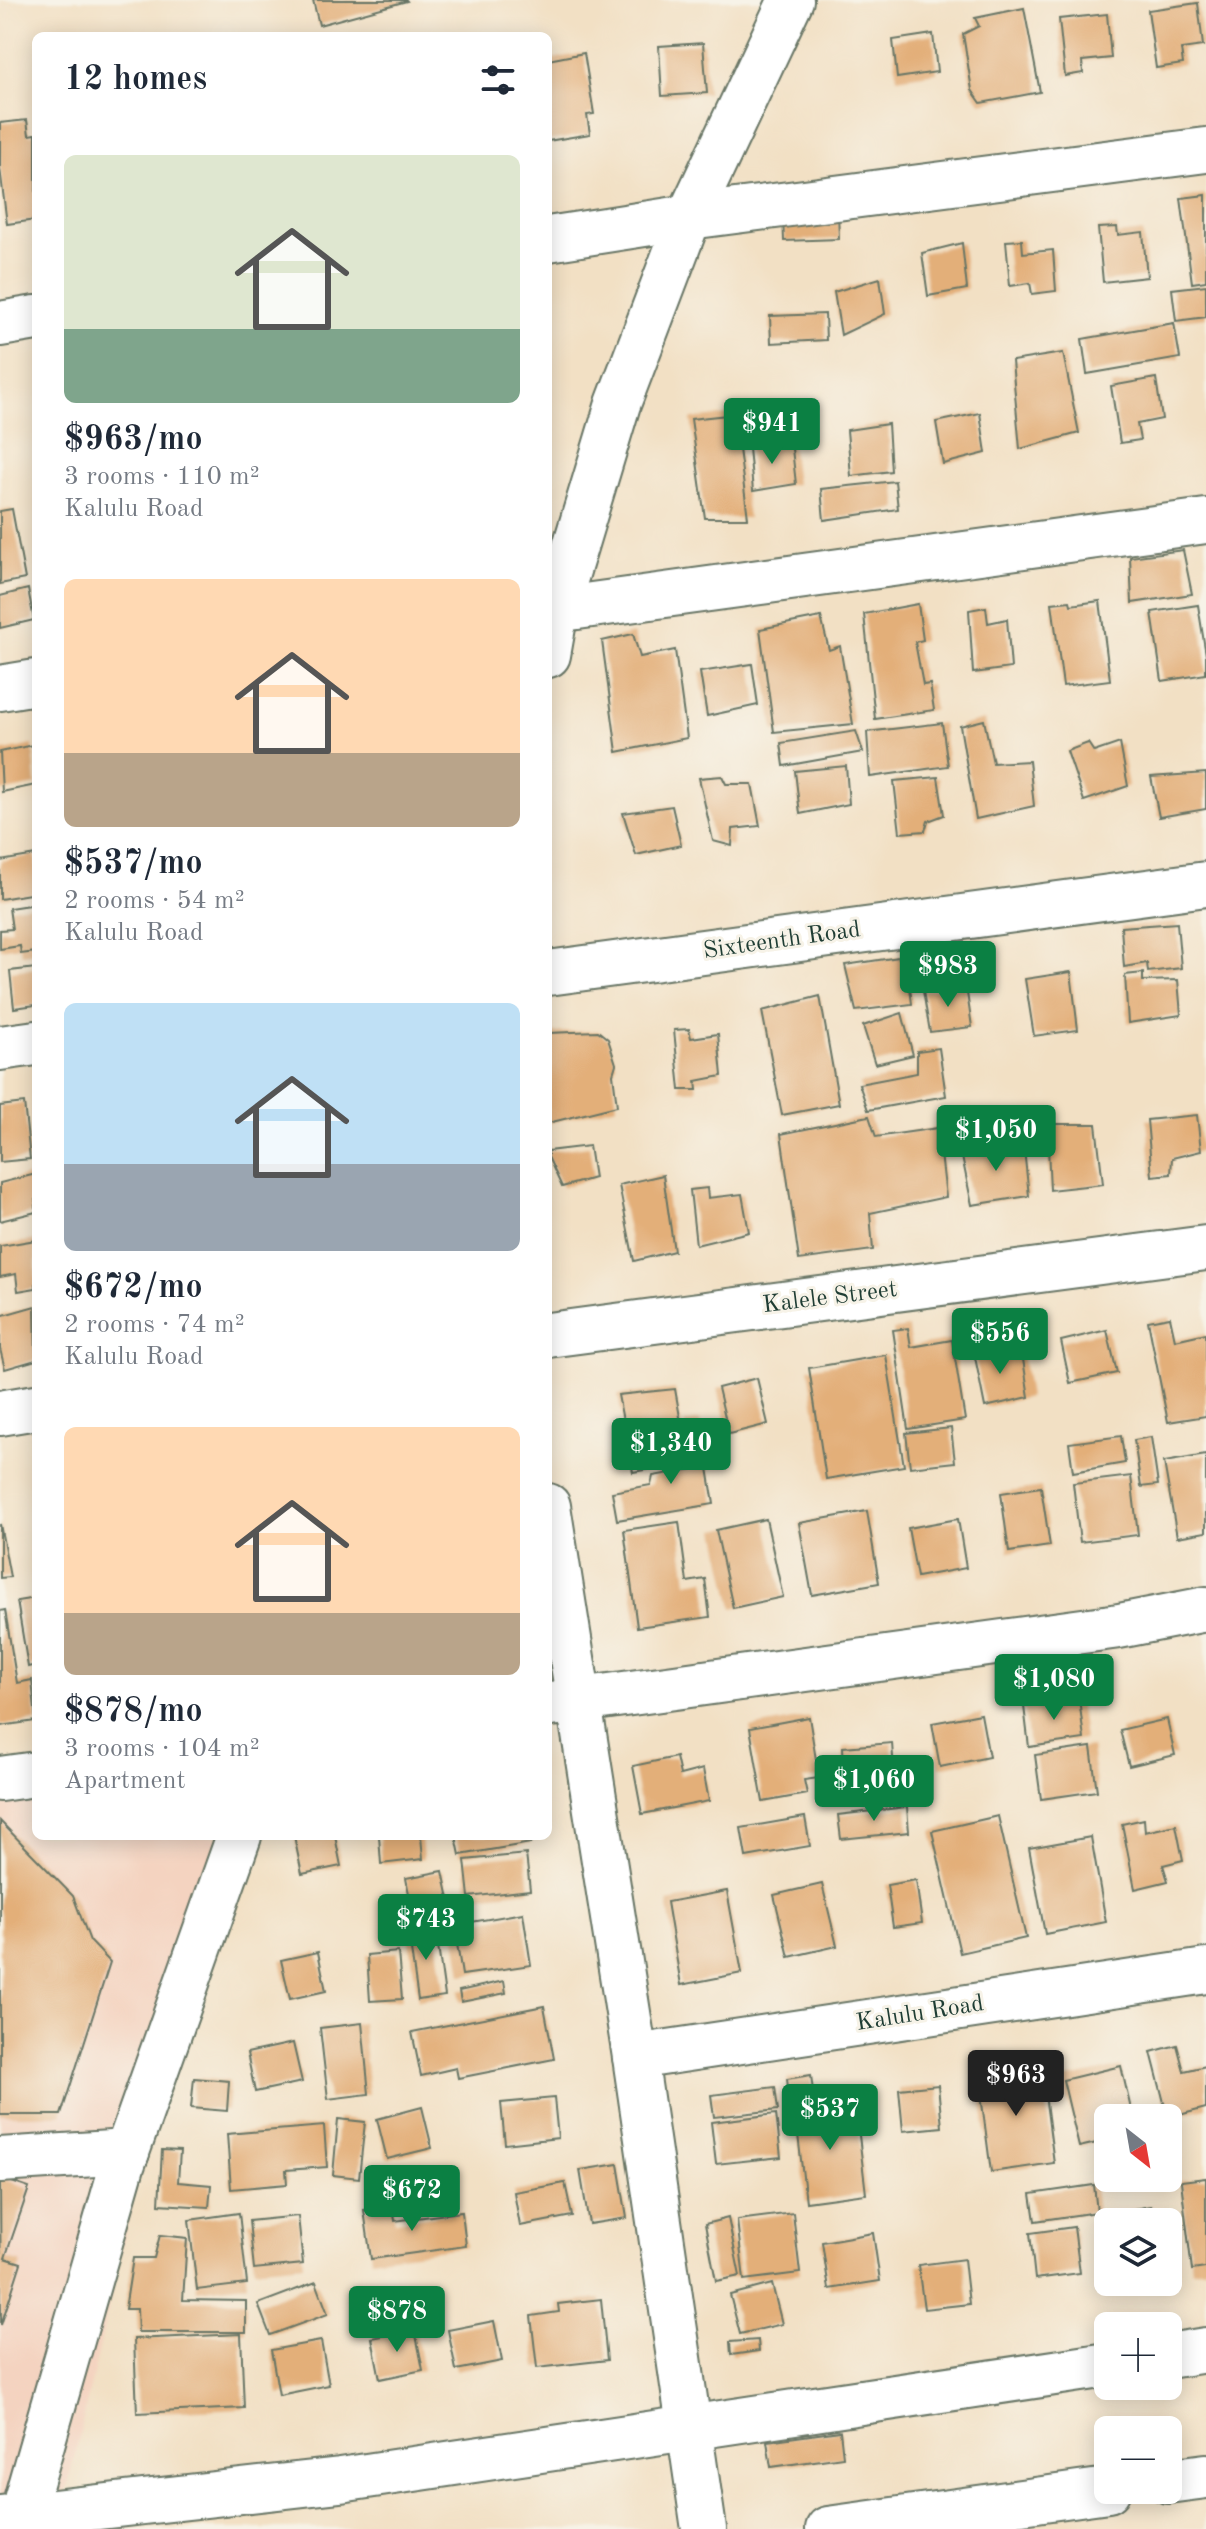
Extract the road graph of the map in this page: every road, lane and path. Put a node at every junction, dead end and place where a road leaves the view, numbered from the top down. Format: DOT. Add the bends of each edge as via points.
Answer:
graph roads {
  1 [pos="791,0"];
  2 [pos="1206,150"];
  3 [pos="689,217"];
  4 [pos="552,238"];
  5 [pos="32,319"];
  6 [pos="0,324"];
  7 [pos="1206,521"];
  8 [pos="552,610"];
  9 [pos="32,683"];
  10 [pos="0,688"];
  11 [pos="1206,884"];
  12 [pos="552,972"];
  13 [pos="32,1044"];
  14 [pos="0,1048"];
  15 [pos="1206,1248"];
  16 [pos="552,1334"];
  17 [pos="32,1408"];
  18 [pos="0,1413"];
  19 [pos="552,1559"];
  20 [pos="1206,1609"];
  21 [pos="563,1703"];
  22 [pos="32,1775"];
  23 [pos="0,1779"];
  24 [pos="238,1840"];
  25 [pos="1206,1971"];
  26 [pos="635,2057"];
  27 [pos="127,2152"];
  28 [pos="0,2160"];
  29 [pos="1206,2350"];
  30 [pos="1182,2354"];
  31 [pos="1094,2367"];
  32 [pos="689,2427"];
  33 [pos="1206,2476"];
  34 [pos="1182,2479"];
  35 [pos="1094,2492"];
  36 [pos="11,2516"];
  37 [pos="704,2529"];
  38 [pos="828,2529"];
  1 -- 3 [label="street"];
  2 -- 3 [label="street"];
  3 -- 4 [label="street"];
  3 -- 8 [label="street" via="618,404"];
  5 -- 6 [label="street"];
  7 -- 8 [label="street"];
  9 -- 10 [label="street"];
  11 -- 12 [label="street, Sixteenth Road"];
  13 -- 14 [label="street"];
  15 -- 16 [label="street, Kalele Street"];
  17 -- 18 [label="street"];
  19 -- 21 [label="street"];
  20 -- 21 [label="street" via="1119,1626"];
  21 -- 26 [label="street"];
  22 -- 23 [label="street"];
  24 -- 27 [label="street"];
  25 -- 26 [label="street, Kalulu Road"];
  26 -- 32 [label="street"];
  27 -- 28 [label="street"];
  27 -- 36 [label="street"];
  29 -- 30 [label="street"];
  31 -- 32 [label="street"];
  32 -- 36 [label="street" via="340,2480"];
  32 -- 37 [label="street"];
  33 -- 34 [label="street"];
  35 -- 38 [label="street"];
}
